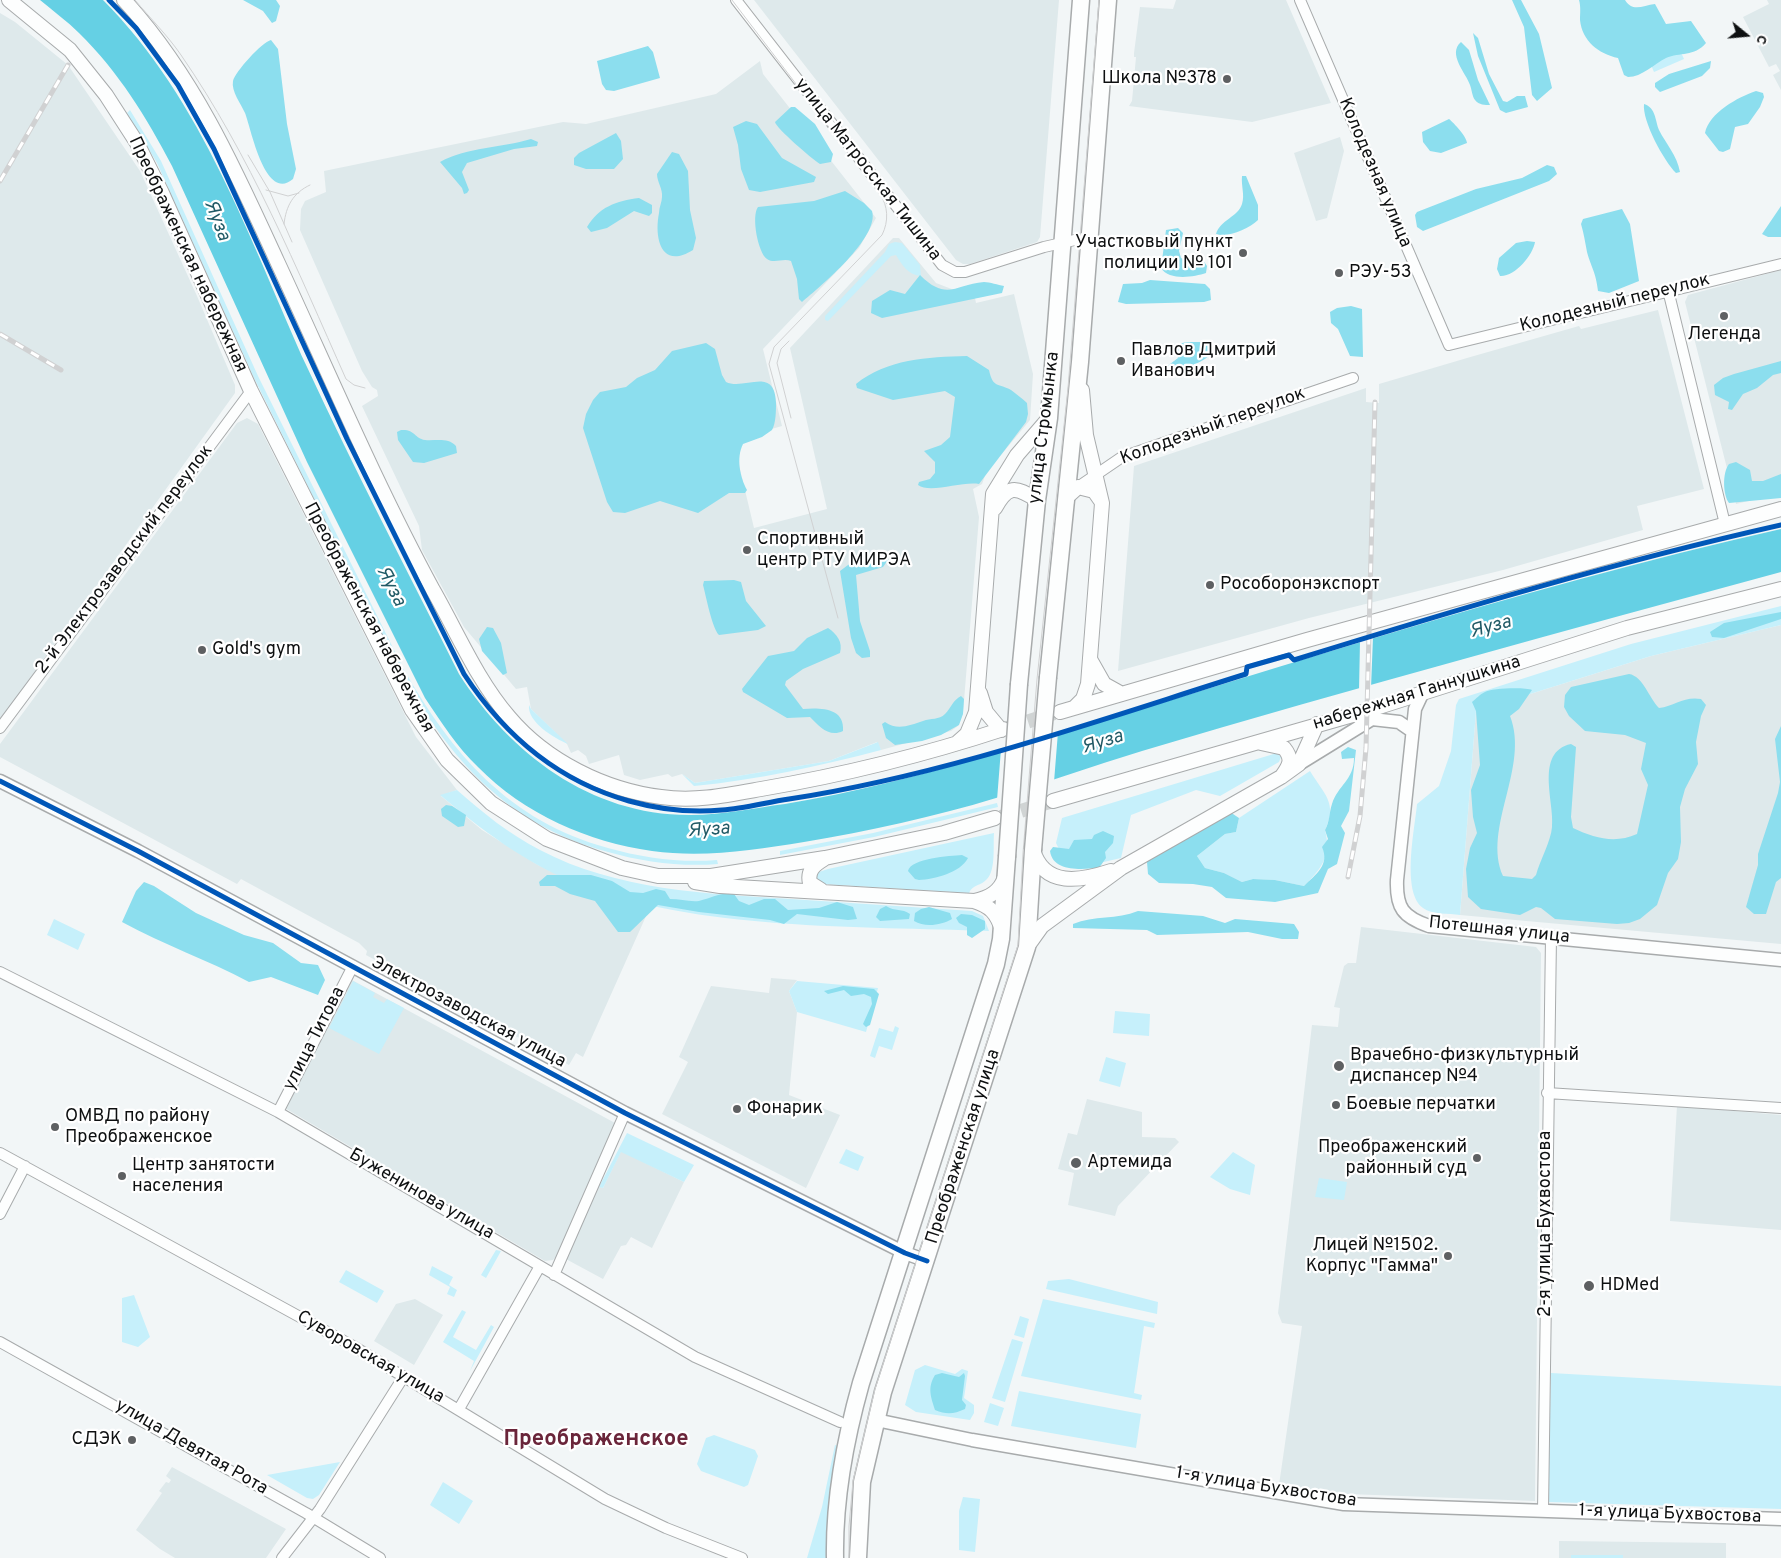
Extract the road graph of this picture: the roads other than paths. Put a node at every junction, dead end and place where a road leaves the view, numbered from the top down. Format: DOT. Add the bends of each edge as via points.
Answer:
graph roads {
  1 [pos="8,0"];
  2 [pos="124,0"];
  3 [pos="736,0"];
  4 [pos="1081,0"];
  5 [pos="1108,0"];
  6 [pos="1300,0"];
  7 [pos="1088,237"];
  8 [pos="1062,242"];
  9 [pos="1781,264"];
  10 [pos="1668,290"];
  11 [pos="1450,345"];
  12 [pos="1080,362"];
  13 [pos="1353,378"];
  14 [pos="251,391"];
  15 [pos="1048,418"];
  16 [pos="1096,475"];
  17 [pos="1078,487"];
  18 [pos="1037,500"];
  19 [pos="1102,503"];
  20 [pos="1065,507"];
  21 [pos="1781,509"];
  22 [pos="992,513"];
  23 [pos="1725,524"];
  24 [pos="1781,589"];
  25 [pos="1091,660"];
  26 [pos="978,687"];
  27 [pos="1423,692"];
  28 [pos="1122,694"];
  29 [pos="1379,706"];
  30 [pos="1074,708"];
  31 [pos="1060,712"];
  32 [pos="1318,724"];
  33 [pos="0,728"];
  34 [pos="1412,731"];
  35 [pos="1255,742"];
  36 [pos="956,744"];
  37 [pos="1299,764"];
  38 [pos="1281,777"];
  39 [pos="0,781"];
  40 [pos="1053,800"];
  41 [pos="995,818"];
  42 [pos="1033,850"];
  43 [pos="1007,857"];
  44 [pos="825,858"];
  45 [pos="1121,868"];
  46 [pos="1005,875"];
  47 [pos="658,876"];
  48 [pos="821,890"];
  49 [pos="974,900"];
  50 [pos="1002,930"];
  51 [pos="1551,937"];
  52 [pos="1027,947"];
  53 [pos="1781,960"];
  54 [pos="353,966"];
  55 [pos="0,972"];
  56 [pos="1547,1093"];
  57 [pos="1781,1108"];
  58 [pos="278,1112"];
  59 [pos="625,1113"];
  60 [pos="0,1153"];
  61 [pos="25,1166"];
  62 [pos="0,1214"];
  63 [pos="904,1253"];
  64 [pos="927,1260"];
  65 [pos="540,1266"];
  66 [pos="554,1274"];
  67 [pos="0,1342"];
  68 [pos="404,1376"];
  69 [pos="861,1385"];
  70 [pos="459,1409"];
  71 [pos="876,1420"];
  72 [pos="840,1422"];
  73 [pos="1543,1511"];
  74 [pos="314,1518"];
  75 [pos="1781,1519"];
  76 [pos="282,1558"];
  77 [pos="380,1558"];
  78 [pos="742,1558"];
  79 [pos="835,1558"];
  80 [pos="858,1558"];
  1 -- 14 [label="main road, Преображенская набережная" via="70,50 106,95 137,144"];
  2 -- 36 [label="main road" via="143,21 218,135 413,553 480,676 521,730 562,762 605,783 662,798 691,799 810,781"];
  3 -- 8 [label="street, улица Матросская Тишина" via="942,265 955,272 965,272"];
  4 -- 8 [label="main road, улица Стромынка"];
  5 -- 7 [label="main road, улица Стромынка"];
  6 -- 11 [label="street, Колодезная улица"];
  7 -- 8 [label="street, улица Матросская Тишина"];
  7 -- 12 [label="main road, улица Стромынка"];
  8 -- 15 [label="main road, улица Стромынка"];
  9 -- 10 [label="street, Колодезный переулок"];
  10 -- 11 [label="street, Колодезный переулок"];
  10 -- 23 [label="street"];
  12 -- 16 [label="main road" via="1086,435"];
  12 -- 20 [label="main road, улица Стромынка"];
  13 -- 16 [label="street, Колодезный переулок" via="1122,457"];
  14 -- 33 [label="street, 2-й Электрозаводский переулок"];
  14 -- 47 [label="main road, Преображенская набережная" via="412,710 447,760 491,803 547,839 622,868"];
  15 -- 18 [label="main road, улица Стромынка"];
  15 -- 22 [label="main road" via="1016,455 1002,478 994,494"];
  16 -- 17 [label="street, Колодезный переулок"];
  16 -- 19 [label="main road"];
  17 -- 19 [label="main road" via="1094,491"];
  17 -- 20 [label="main road" via="1067,497"];
  18 -- 22 [label="main road" via="1020,490 1010,490"];
  18 -- 43 [label="main road, улица Стромынка, bridge" via="1019,684"];
  19 -- 25 [label="main road"];
  20 -- 42 [label="main road, улица Стромынка, bridge"];
  21 -- 23 [label="main road"];
  22 -- 26 [label="main road"];
  23 -- 28 [label="main road"];
  24 -- 27 [label="main road, набережная Ганнушкина" via="1627,628"];
  25 -- 28 [label="main road" via="1104,684"];
  25 -- 30 [label="main road" via="1083,699"];
  26 -- 36 [label="main road" via="974,720 967,734"];
  26 -- 36 [label="main road" via="986,712 1002,730"];
  27 -- 29 [label="main road, набережная Ганнушкина"];
  27 -- 34 [label="street, Потешная улица" via="1416,704"];
  28 -- 30 [label="main road"];
  29 -- 32 [label="main road, набережная Ганнушкина"];
  29 -- 34 [label="street" via="1403,717"];
  30 -- 31 [label="main road"];
  32 -- 35 [label="main road, набережная Ганнушкина"];
  32 -- 37 [label="main road"];
  34 -- 37 [label="street" via="1399,722 1372,719"];
  34 -- 51 [label="street, Потешная улица" via="1396,897 1402,910 1412,920 1429,926"];
  35 -- 38 [label="main road" via="1277,745 1289,753 1289,766"];
  35 -- 40 [label="main road, набережная Ганнушкина"];
  37 -- 38 [label="main road"];
  38 -- 45 [label="main road"];
  39 -- 54 [label="street, Электрозаводская улица"];
  41 -- 44 [label="main road, Преображенская набережная" via="944,833"];
  42 -- 45 [label="main road" via="1041,868 1059,878 1080,878"];
  42 -- 52 [label="main road, Преображенская улица"];
  43 -- 46 [label="main road, Преображенская улица"];
  44 -- 47 [label="main road, Преображенская набережная" via="711,876"];
  44 -- 48 [label="main road" via="808,876 810,883"];
  45 -- 52 [label="main road" via="1042,926"];
  46 -- 49 [label="main road" via="995,893 988,898"];
  46 -- 50 [label="main road, Преображенская улица"];
  47 -- 48 [label="main road" via="720,886"];
  48 -- 49 [label="main road"];
  49 -- 50 [label="main road" via="992,910"];
  50 -- 63 [label="main road, Преображенская улица" via="996,964"];
  51 -- 53 [label="street, Потешная улица"];
  51 -- 56 [label="street, 2-я улица Бухвостова"];
  52 -- 64 [label="main road, Преображенская улица"];
  54 -- 58 [label="street, улица Титова"];
  54 -- 59 [label="street, Электрозаводская улица"];
  55 -- 58 [label="street, Буженинова улица"];
  56 -- 57 [label="street"];
  56 -- 73 [label="street, 2-я улица Бухвостова"];
  58 -- 65 [label="street, Буженинова улица"];
  59 -- 63 [label="street, Электрозаводская улица"];
  59 -- 66 [label="street"];
  60 -- 61 [label="street, Суворовская улица"];
  61 -- 62 [label="street"];
  61 -- 68 [label="street, Суворовская улица"];
  63 -- 64 [label="street, Электрозаводская улица"];
  63 -- 69 [label="main road, Преображенская улица"];
  64 -- 71 [label="main road, Преображенская улица"];
  65 -- 66 [label="street, Буженинова улица"];
  65 -- 70 [label="street"];
  66 -- 72 [label="street, Буженинова улица" via="695,1357"];
  67 -- 74 [label="street, улица Девятая Рота"];
  68 -- 70 [label="street, Суворовская улица"];
  68 -- 74 [label="street"];
  69 -- 72 [label="main road" via="854,1391"];
  69 -- 79 [label="main road, Преображенская улица" via="840,1479 834,1525"];
  70 -- 78 [label="street, Суворовская улица" via="605,1499 666,1528"];
  71 -- 73 [label="street, 1-я улица Бухвостова" via="972,1440 1344,1504"];
  71 -- 80 [label="main road, Преображенская улица" via="862,1482"];
  73 -- 75 [label="street, 1-я улица Бухвостова"];
  74 -- 76 [label="street"];
  74 -- 77 [label="street, улица Девятая Рота"];
}
